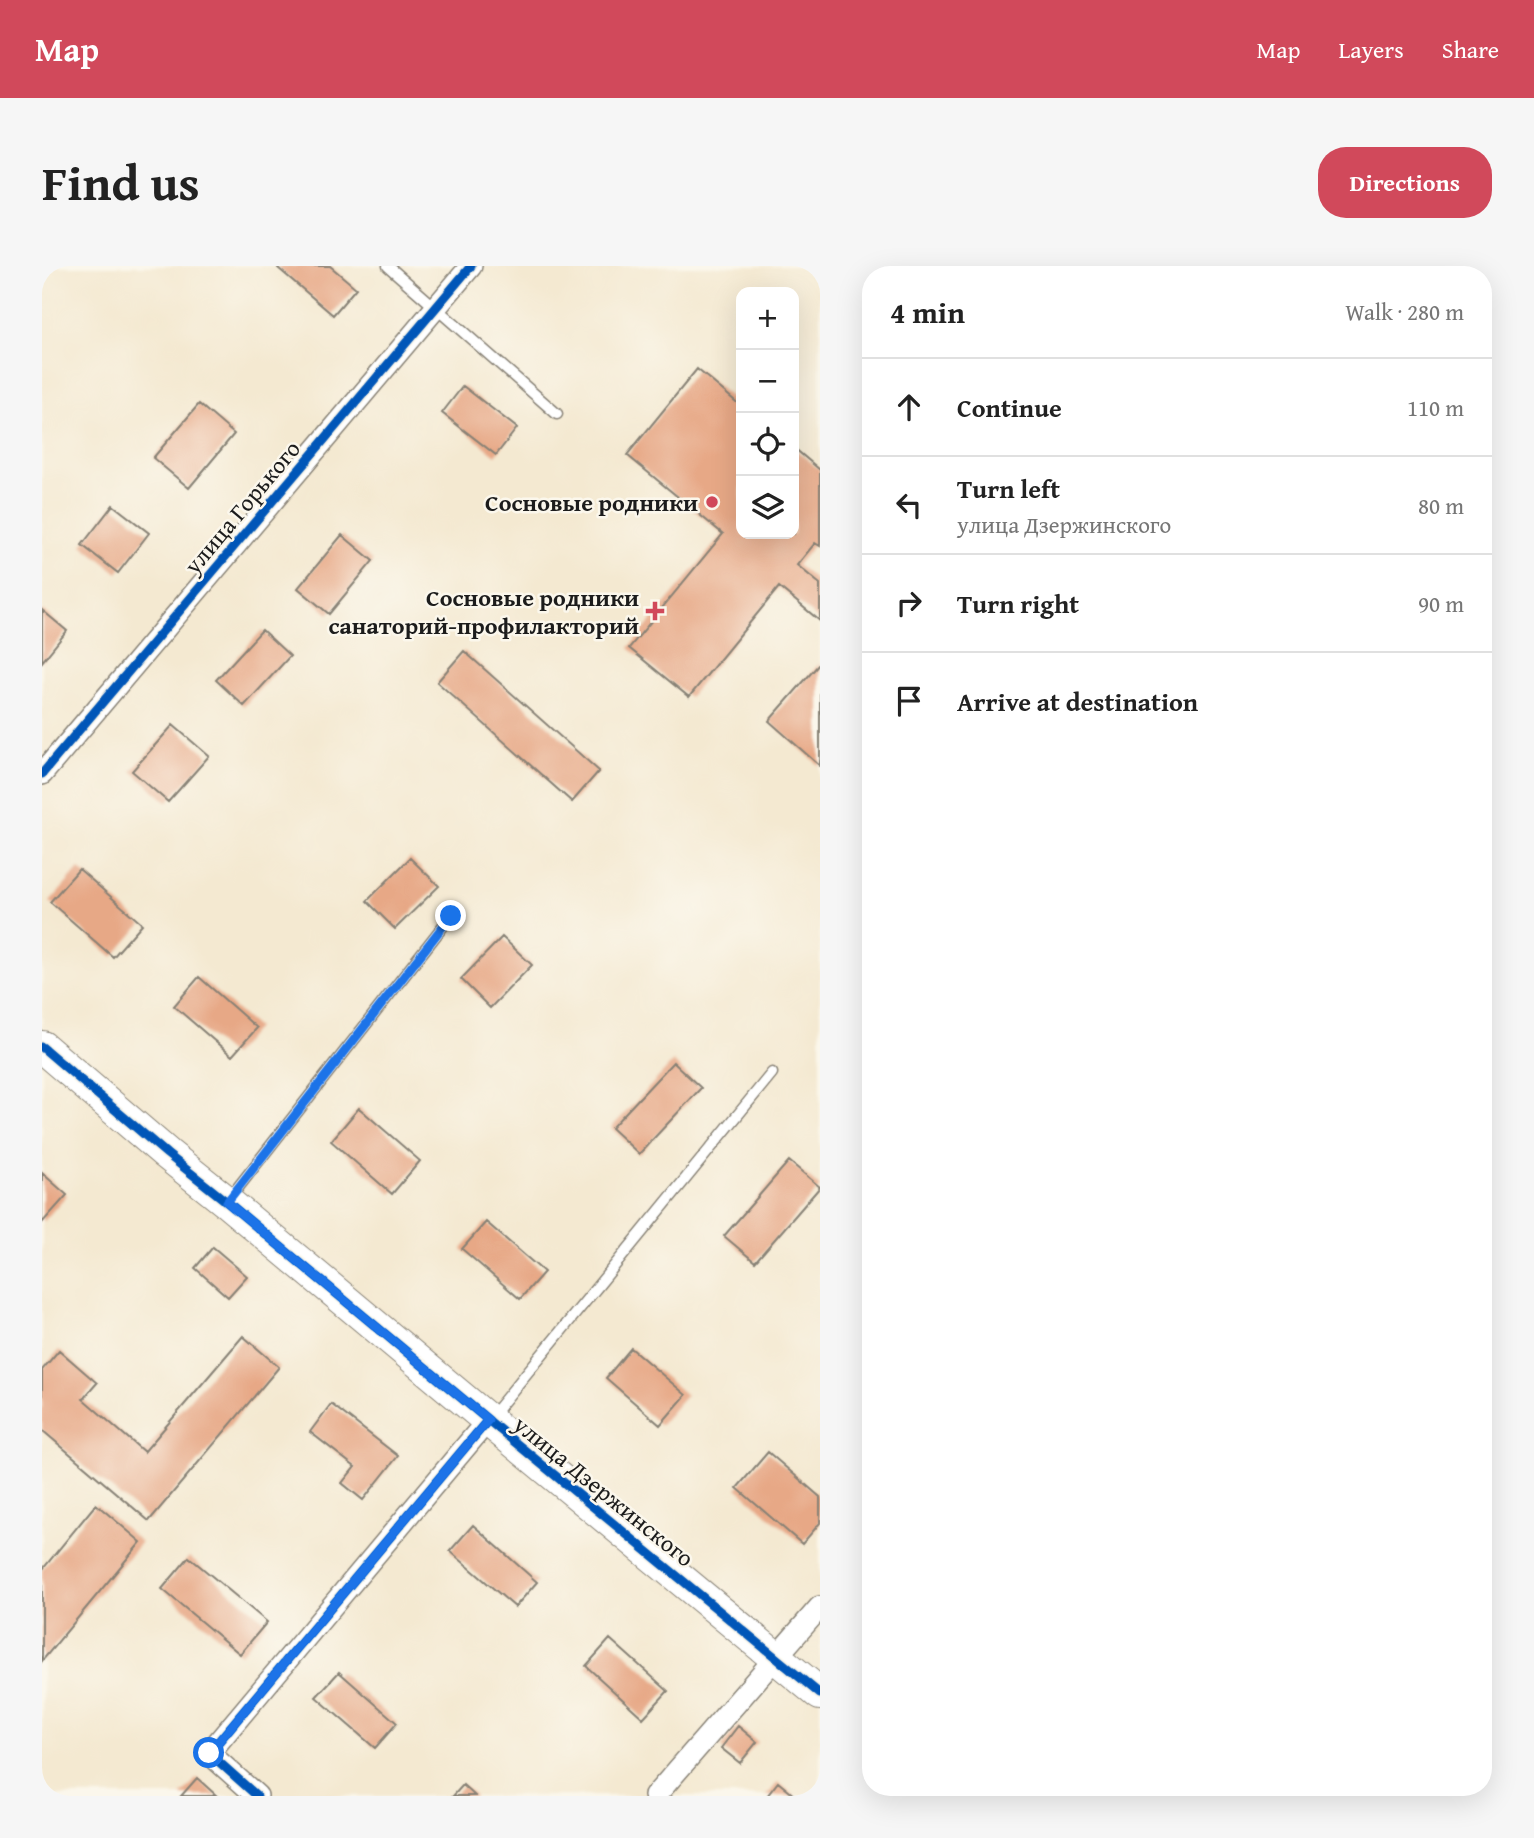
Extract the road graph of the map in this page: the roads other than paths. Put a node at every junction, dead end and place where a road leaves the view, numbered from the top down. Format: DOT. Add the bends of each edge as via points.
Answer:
graph roads {
  1 [pos="388,266"];
  2 [pos="471,266"];
  3 [pos="435,307"];
  4 [pos="556,414"];
  5 [pos="42,774"];
  6 [pos="451,916"];
  7 [pos="42,1047"];
  8 [pos="772,1073"];
  9 [pos="227,1202"];
  10 [pos="488,1420"];
  11 [pos="820,1607"];
  12 [pos="777,1658"];
  13 [pos="820,1694"];
  14 [pos="257,1796"];
  15 [pos="655,1796"];
  1 -- 3 [label="lane"];
  2 -- 3 [label="street, улица Горького"];
  3 -- 4 [label="lane"];
  3 -- 5 [label="street, улица Горького"];
  6 -- 9 [label="lane"];
  7 -- 9 [label="street, улица Дзержинского"];
  8 -- 10 [label="lane"];
  9 -- 10 [label="street, улица Дзержинского"];
  10 -- 12 [label="street, улица Дзержинского"];
  10 -- 14 [label="street" via="209,1753"];
  11 -- 12 [label="street"];
  12 -- 13 [label="street, улица Дзержинского"];
  12 -- 15 [label="street"];
}
